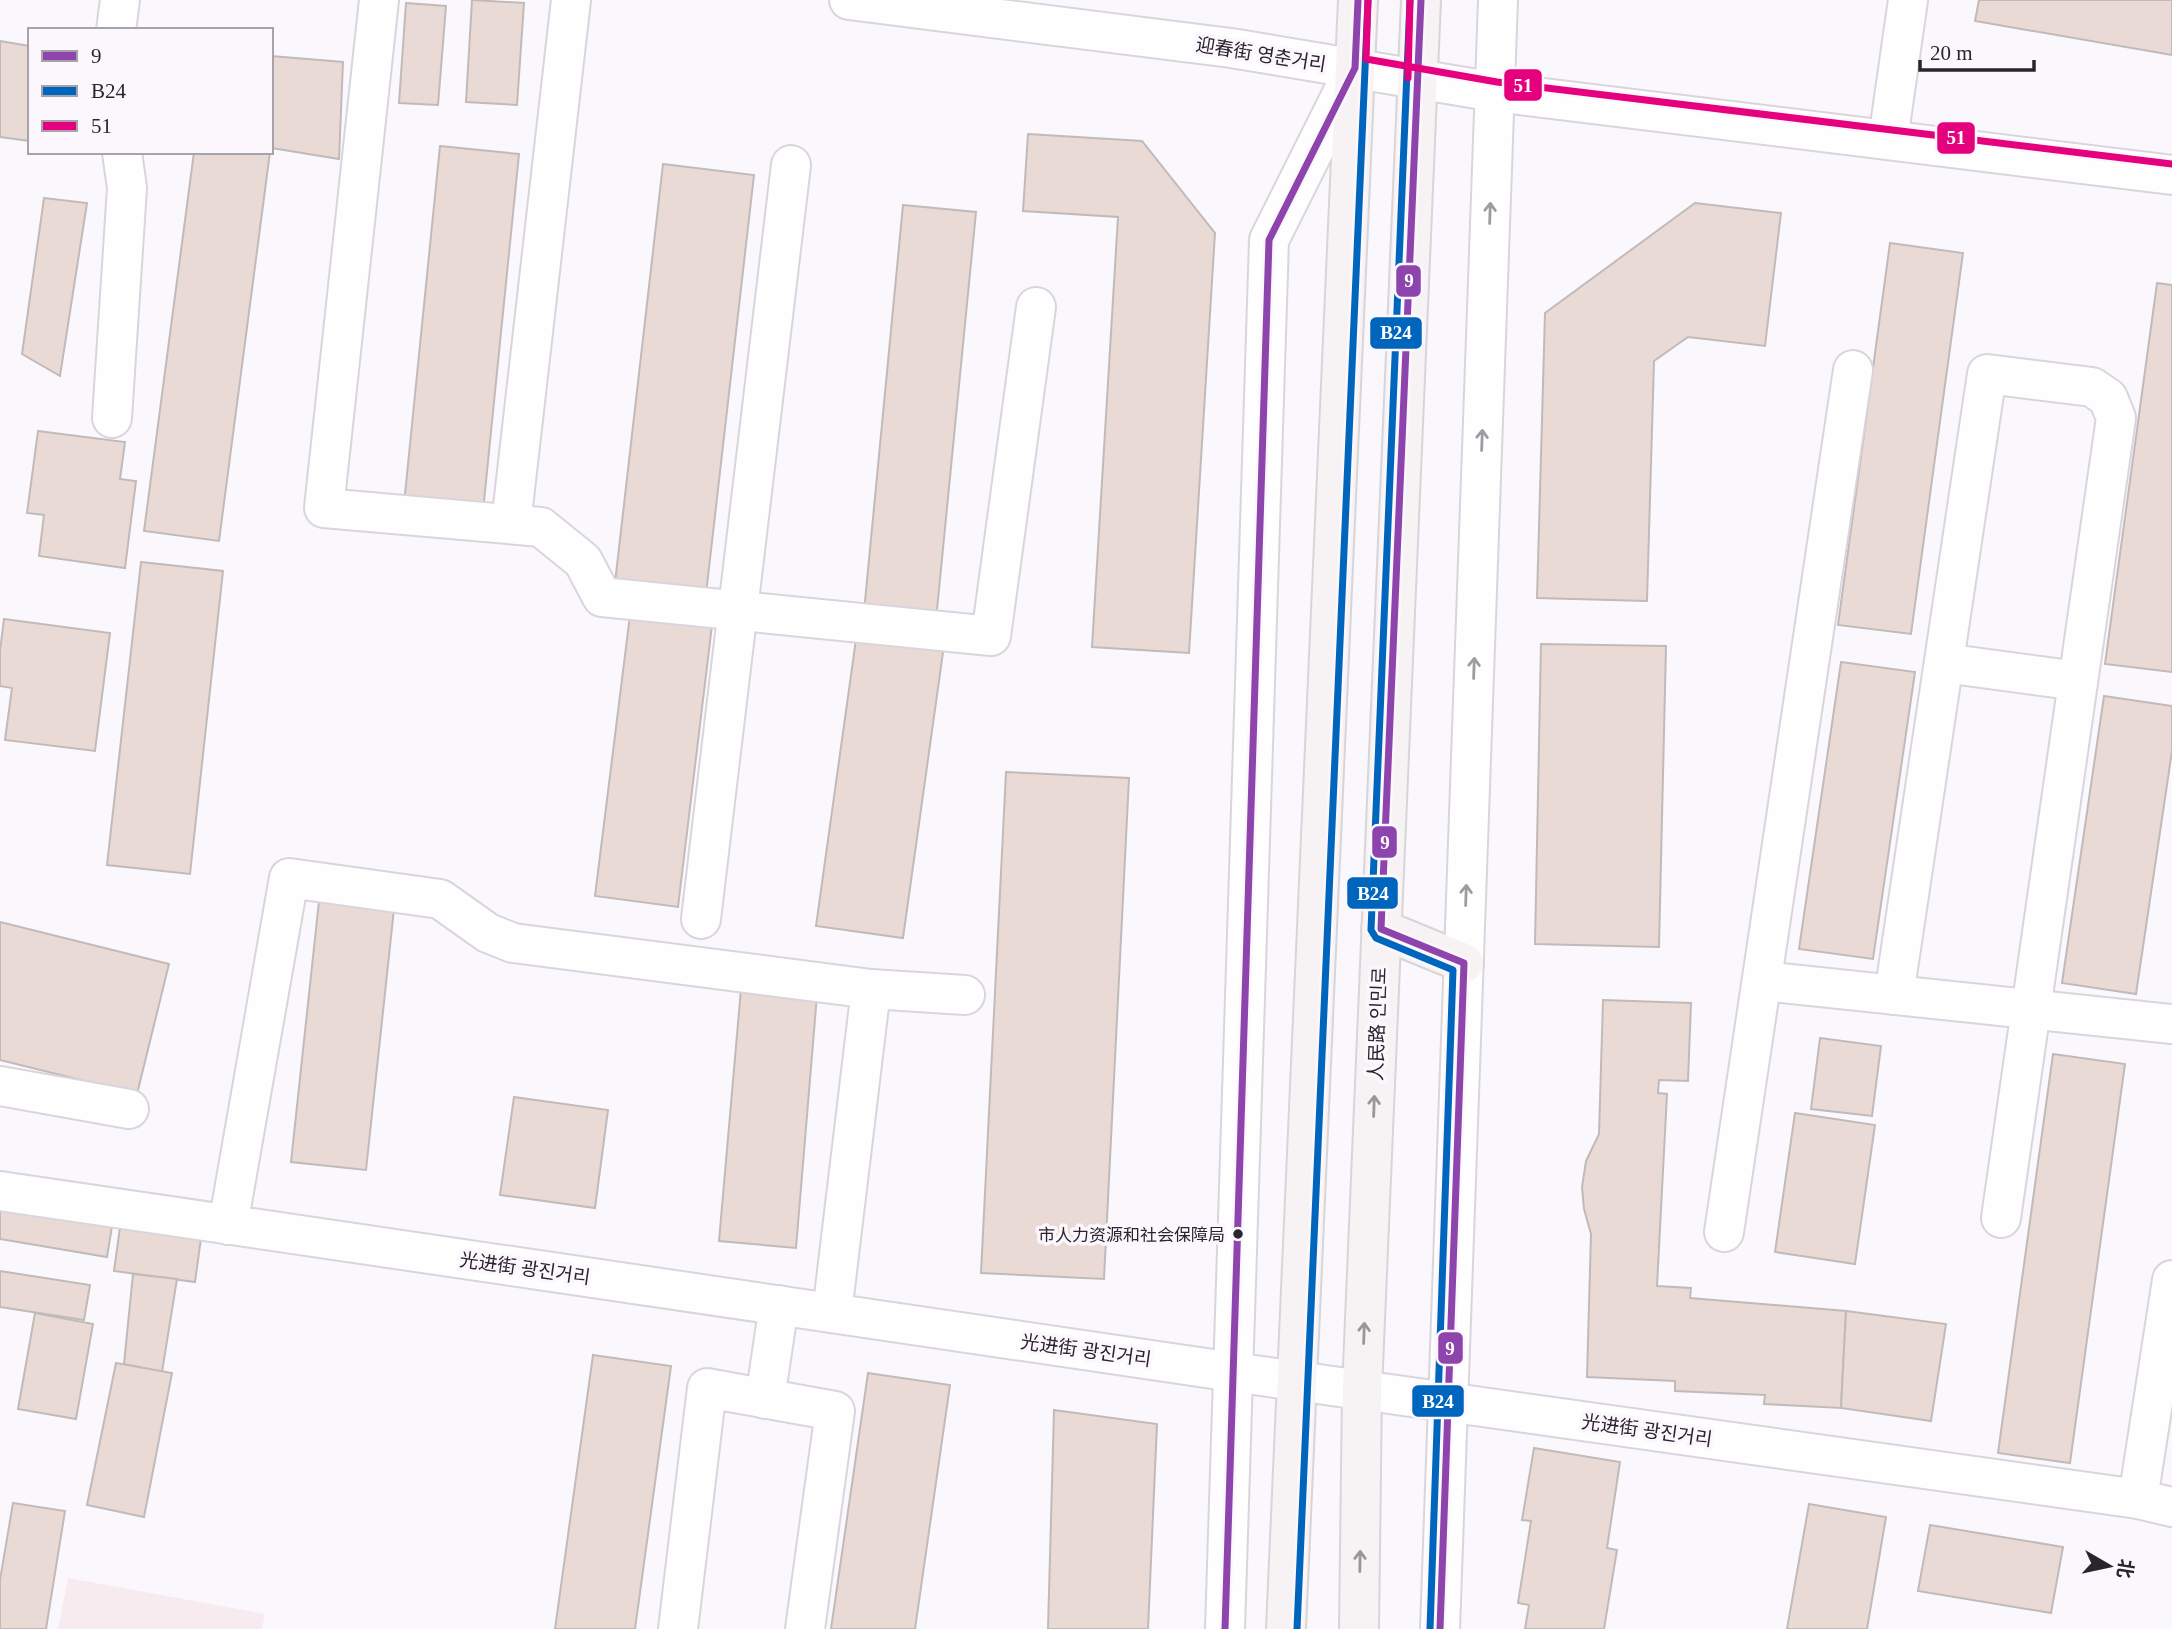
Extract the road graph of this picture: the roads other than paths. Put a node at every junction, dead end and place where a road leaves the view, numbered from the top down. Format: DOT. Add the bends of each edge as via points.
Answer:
graph roads {
  1 [pos="120,0"];
  2 [pos="379,0"];
  3 [pos="571,0"];
  4 [pos="849,0"];
  5 [pos="1358,0"];
  6 [pos="1421,0"];
  7 [pos="1498,0"];
  8 [pos="1908,0"];
  9 [pos="116,28"];
  10 [pos="1355,68"];
  11 [pos="1418,78"];
  12 [pos="1494,92"];
  13 [pos="1888,140"];
  14 [pos="122,154"];
  15 [pos="791,166"];
  16 [pos="2172,175"];
  17 [pos="1035,307"];
  18 [pos="1853,370"];
  19 [pos="112,418"];
  20 [pos="511,524"];
  21 [pos="737,611"];
  22 [pos="1944,663"];
  23 [pos="2078,681"];
  24 [pos="701,919"];
  25 [pos="1381,929"];
  26 [pos="1464,963"];
  27 [pos="1762,981"];
  28 [pos="871,989"];
  29 [pos="965,995"];
  30 [pos="1894,996"];
  31 [pos="2031,1009"];
  32 [pos="2172,1024"];
  33 [pos="0,1086"];
  34 [pos="128,1109"];
  35 [pos="0,1191"];
  36 [pos="2001,1218"];
  37 [pos="228,1225"];
  38 [pos="1724,1232"];
  39 [pos="2172,1280"];
  40 [pos="779,1305"];
  41 [pos="832,1313"];
  42 [pos="1233,1372"];
  43 [pos="1297,1381"];
  44 [pos="1362,1390"];
  45 [pos="765,1398"];
  46 [pos="1449,1402"];
  47 [pos="2155,1503"];
  48 [pos="677,1629"];
  49 [pos="805,1629"];
  50 [pos="1225,1629"];
  51 [pos="1286,1629"];
  52 [pos="1359,1629"];
  53 [pos="1440,1629"];
  1 -- 9 [label="street"];
  2 -- 20 [label="street" via="324,508"];
  3 -- 20 [label="street"];
  4 -- 10 [label="street, 迎春街 영춘거리"];
  5 -- 10 [label="main road"];
  6 -- 11 [label="main road, 人民路 인민로"];
  7 -- 12 [label="street"];
  8 -- 13 [label="street"];
  10 -- 11 [label="street, 迎春街 영춘거리"];
  10 -- 42 [label="street" via="1269,240"];
  10 -- 43 [label="main road"];
  11 -- 12 [label="street, 迎春街 영춘거리"];
  11 -- 25 [label="main road, 人民路 인민로"];
  12 -- 13 [label="street, 迎春街 영춘거리"];
  26 -- 12 [label="street, one-way"];
  13 -- 16 [label="street, 迎春街 영춘거리"];
  14 -- 19 [label="street" via="127,188"];
  15 -- 21 [label="street"];
  17 -- 21 [label="street" via="991,636"];
  18 -- 27 [label="street"];
  20 -- 21 [label="street" via="541,527 583,561 602,597"];
  21 -- 24 [label="street"];
  22 -- 23 [label="street"];
  22 -- 23 [label="street" via="1987,374 2092,387 2109,398 2116,418"];
  22 -- 30 [label="street"];
  23 -- 31 [label="street"];
  25 -- 26 [label="main road"];
  44 -- 25 [label="main road, 人民路 인민로, one-way"];
  26 -- 46 [label="street"];
  27 -- 30 [label="street"];
  27 -- 38 [label="street"];
  28 -- 29 [label="street"];
  28 -- 37 [label="street" via="513,943 488,933 440,900 289,878"];
  28 -- 41 [label="street"];
  30 -- 31 [label="street"];
  31 -- 32 [label="street"];
  31 -- 36 [label="street"];
  33 -- 34 [label="street"];
  35 -- 37 [label="street, 光进街 광진거리"];
  37 -- 40 [label="street, 光进街 광진거리"];
  39 -- 47 [label="street"];
  40 -- 41 [label="street, 光进街 광진거리"];
  40 -- 45 [label="street"];
  41 -- 42 [label="street, 光进街 광진거리"];
  42 -- 43 [label="street, 光进街 광진거리"];
  42 -- 50 [label="street"];
  43 -- 44 [label="street, 光进街 광진거리"];
  43 -- 51 [label="main road"];
  44 -- 46 [label="street, 光进街 광진거리"];
  52 -- 44 [label="main road, 人民路 인민로, one-way"];
  45 -- 48 [label="street" via="707,1388"];
  45 -- 49 [label="street" via="835,1411"];
  46 -- 47 [label="street, 光进街 광진거리"];
  46 -- 53 [label="street"];
}
